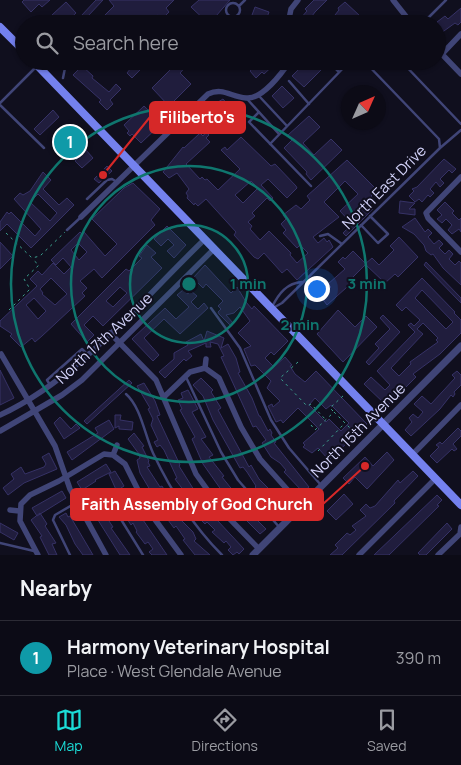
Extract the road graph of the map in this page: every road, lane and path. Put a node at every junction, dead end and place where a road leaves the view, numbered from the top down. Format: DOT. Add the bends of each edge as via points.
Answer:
graph roads {
  1 [pos="245,0"];
  2 [pos="298,0"];
  3 [pos="394,0"];
  4 [pos="446,0"];
  5 [pos="239,6"];
  6 [pos="229,15"];
  7 [pos="238,15"];
  8 [pos="290,15"];
  9 [pos="405,15"];
  10 [pos="431,15"];
  11 [pos="0,27"];
  12 [pos="461,34"];
  13 [pos="15,43"];
  14 [pos="446,46"];
  15 [pos="446,59"];
  16 [pos="30,70"];
  17 [pos="41,70"];
  18 [pos="65,70"];
  19 [pos="282,70"];
  20 [pos="373,70"];
  21 [pos="410,70"];
  22 [pos="339,72"];
  23 [pos="461,74"];
  24 [pos="64,78"];
  25 [pos="289,81"];
  26 [pos="258,96"];
  27 [pos="247,98"];
  28 [pos="0,104"];
  29 [pos="309,104"];
  30 [pos="259,112"];
  31 [pos="461,124"];
  32 [pos="287,126"];
  33 [pos="461,130"];
  34 [pos="279,134"];
  35 [pos="270,144"];
  36 [pos="44,148"];
  37 [pos="440,148"];
  38 [pos="134,166"];
  39 [pos="461,177"];
  40 [pos="117,182"];
  41 [pos="311,186"];
  42 [pos="87,199"];
  43 [pos="370,216"];
  44 [pos="81,217"];
  45 [pos="361,225"];
  46 [pos="67,230"];
  47 [pos="6,233"];
  48 [pos="320,236"];
  49 [pos="204,239"];
  50 [pos="342,244"];
  51 [pos="214,249"];
  52 [pos="461,252"];
  53 [pos="32,258"];
  54 [pos="304,282"];
  55 [pos="286,289"];
  56 [pos="289,297"];
  57 [pos="211,308"];
  58 [pos="271,308"];
  59 [pos="9,310"];
  60 [pos="110,333"];
  61 [pos="120,342"];
  62 [pos="461,346"];
  63 [pos="0,347"];
  64 [pos="1,354"];
  65 [pos="206,359"];
  66 [pos="298,362"];
  67 [pos="205,368"];
  68 [pos="186,375"];
  69 [pos="126,394"];
  70 [pos="344,395"];
  71 [pos="164,396"];
  72 [pos="27,400"];
  73 [pos="461,405"];
  74 [pos="35,412"];
  75 [pos="334,412"];
  76 [pos="0,415"];
  77 [pos="326,420"];
  78 [pos="345,423"];
  79 [pos="311,425"];
  80 [pos="383,425"];
  81 [pos="0,431"];
  82 [pos="361,438"];
  83 [pos="117,446"];
  84 [pos="318,450"];
  85 [pos="113,455"];
  86 [pos="412,455"];
  87 [pos="66,477"];
  88 [pos="436,478"];
  89 [pos="322,486"];
  90 [pos="77,502"];
  91 [pos="461,505"];
  92 [pos="302,506"];
  93 [pos="10,510"];
  94 [pos="20,511"];
  95 [pos="461,527"];
  96 [pos="280,528"];
  97 [pos="460,534"];
  98 [pos="0,543"];
  99 [pos="259,549"];
  100 [pos="36,553"];
  101 [pos="70,555"];
  102 [pos="106,555"];
  103 [pos="143,555"];
  104 [pos="181,555"];
  105 [pos="222,555"];
  106 [pos="253,555"];
  107 [pos="358,555"];
  108 [pos="438,555"];
  1 -- 5 [label="lane"];
  2 -- 8 [label="street"];
  3 -- 9 [label="street"];
  4 -- 10 [label="lane"];
  5 -- 6 [label="lane" via="229,4 226,9"];
  5 -- 7 [label="lane"];
  11 -- 13 [label="main road"];
  12 -- 14 [label="street"];
  15 -- 23 [label="street"];
  16 -- 28 [label="lane"];
  17 -- 38 [label="main road"];
  18 -- 24 [label="lane"];
  19 -- 26 [label="street"];
  20 -- 37 [label="lane, North East Drive" via="439,138"];
  21 -- 31 [label="lane"];
  22 -- 29 [label="lane"];
  25 -- 29 [label="lane"];
  26 -- 27 [label="street"];
  26 -- 32 [label="lane"];
  27 -- 30 [label="lane"];
  27 -- 38 [label="street" via="223,91 208,94"];
  28 -- 36 [label="lane"];
  29 -- 32 [label="lane"];
  30 -- 34 [label="lane"];
  30 -- 35 [label="lane" via="249,122"];
  32 -- 34 [label="lane"];
  33 -- 37 [label="lane"];
  34 -- 35 [label="lane"];
  35 -- 41 [label="lane"];
  37 -- 43 [label="lane, North East Drive"];
  38 -- 40 [label="street"];
  38 -- 49 [label="main road"];
  39 -- 52 [label="street" via="426,213"];
  40 -- 42 [label="lane" via="107,180"];
  40 -- 44 [label="street"];
  43 -- 45 [label="lane, North East Drive"];
  43 -- 45 [label="lane" via="388,234 378,244"];
  44 -- 46 [label="lane"];
  45 -- 50 [label="lane, North East Drive"];
  46 -- 53 [label="path" via="40,256"];
  47 -- 53 [label="path"];
  48 -- 50 [label="lane" via="328,234"];
  49 -- 51 [label="main road"];
  49 -- 60 [label="street, North 17th Avenue"];
  50 -- 54 [label="lane, North East Drive"];
  51 -- 58 [label="main road"];
  51 -- 61 [label="street, North 17th Avenue"];
  53 -- 59 [label="path" via="39,265 24,279 30,289"];
  54 -- 55 [label="lane, North East Drive" via="292,283"];
  54 -- 56 [label="lane, North East Drive"];
  55 -- 56 [label="lane"];
  55 -- 58 [label="lane"];
  56 -- 58 [label="lane, North East Drive"];
  57 -- 89 [label="lane" via="240,348 270,420 288,448"];
  58 -- 80 [label="main road"];
  60 -- 61 [label="street"];
  60 -- 72 [label="street, North 17th Avenue" via="50,386"];
  61 -- 71 [label="street" via="153,375"];
  61 -- 74 [label="street, North 17th Avenue" via="82,380"];
  62 -- 80 [label="street, North 15th Avenue"];
  63 -- 64 [label="lane"];
  64 -- 72 [label="street"];
  65 -- 67 [label="street"];
  66 -- 77 [label="path" via="280,378"];
  67 -- 68 [label="street" via="194,369"];
  67 -- 92 [label="street" via="219,378 241,427 260,459"];
  68 -- 71 [label="street"];
  68 -- 96 [label="lane" via="220,452 238,480"];
  69 -- 105 [label="lane" via="165,478 184,510"];
  70 -- 75 [label="path" via="330,408"];
  71 -- 99 [label="street" via="196,474 224,513"];
  72 -- 74 [label="street"];
  72 -- 76 [label="street, North 17th Avenue"];
  73 -- 86 [label="street"];
  74 -- 81 [label="street, North 17th Avenue"];
  74 -- 87 [label="street" via="58,452"];
  75 -- 77 [label="path"];
  75 -- 78 [label="path"];
  77 -- 79 [label="path" via="315,430"];
  78 -- 82 [label="path"];
  78 -- 84 [label="path"];
  80 -- 86 [label="main road"];
  80 -- 89 [label="street, North 15th Avenue"];
  83 -- 85 [label="street"];
  85 -- 87 [label="street" via="94,458"];
  85 -- 104 [label="street" via="125,464 148,510"];
  86 -- 88 [label="main road"];
  87 -- 90 [label="street"];
  87 -- 94 [label="street" via="26,497"];
  88 -- 91 [label="main road"];
  88 -- 107 [label="street"];
  89 -- 92 [label="street, North 15th Avenue"];
  90 -- 101 [label="lane" via="52,520"];
  90 -- 102 [label="street"];
  90 -- 103 [label="lane" via="98,490 104,492"];
  92 -- 96 [label="street, North 15th Avenue"];
  93 -- 94 [label="street"];
  94 -- 100 [label="street" via="20,521"];
  95 -- 97 [label="street"];
  96 -- 99 [label="street, North 15th Avenue"];
  97 -- 108 [label="street"];
  98 -- 100 [label="lane"];
  99 -- 106 [label="street, North 15th Avenue"];
}
